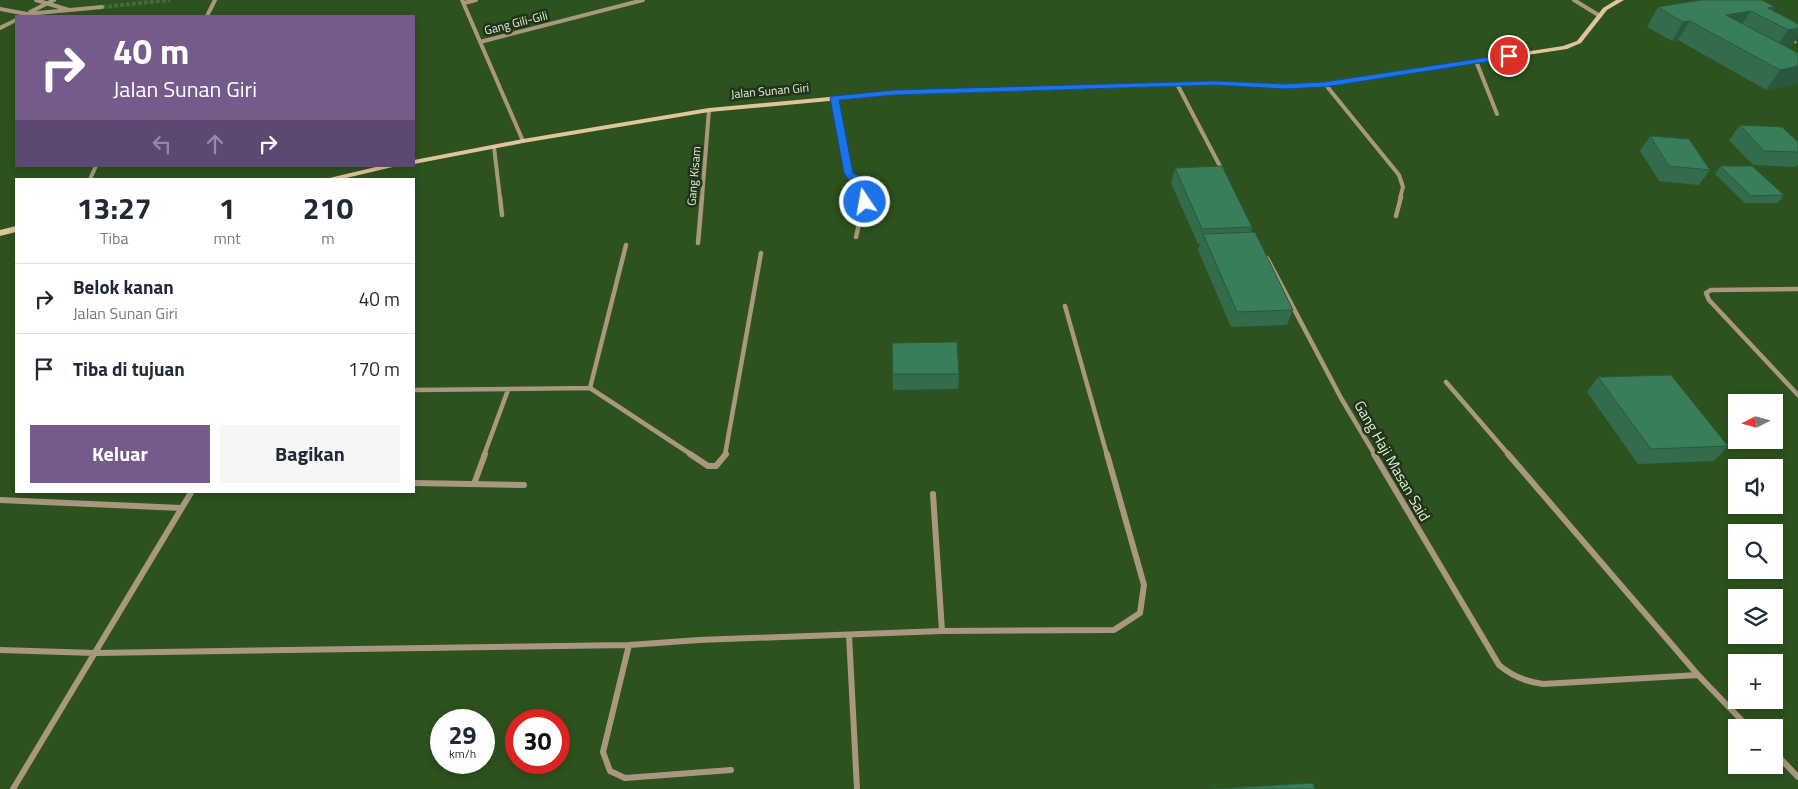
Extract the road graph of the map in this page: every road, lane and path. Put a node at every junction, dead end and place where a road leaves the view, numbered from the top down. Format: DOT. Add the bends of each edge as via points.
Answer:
graph roads {
  1 [pos="36,0"];
  2 [pos="54,0"];
  3 [pos="215,0"];
  4 [pos="476,0"];
  5 [pos="643,0"];
  6 [pos="1574,0"];
  7 [pos="1621,0"];
  8 [pos="463,2"];
  9 [pos="49,3"];
  10 [pos="102,7"];
  11 [pos="0,9"];
  12 [pos="70,10"];
  13 [pos="25,15"];
  14 [pos="207,15"];
  15 [pos="1600,16"];
  16 [pos="15,20"];
  17 [pos="0,28"];
  18 [pos="1790,39"];
  19 [pos="480,42"];
  20 [pos="1798,44"];
  21 [pos="1476,61"];
  22 [pos="1177,84"];
  23 [pos="1325,84"];
  24 [pos="834,98"];
  25 [pos="709,110"];
  26 [pos="1497,114"];
  27 [pos="523,141"];
  28 [pos="494,147"];
  29 [pos="415,162"];
  30 [pos="388,167"];
  31 [pos="334,178"];
  32 [pos="1227,180"];
  33 [pos="502,215"];
  34 [pos="1396,216"];
  35 [pos="15,230"];
  36 [pos="0,233"];
  37 [pos="856,237"];
  38 [pos="698,243"];
  39 [pos="626,245"];
  40 [pos="1263,250"];
  41 [pos="761,252"];
  42 [pos="1798,289"];
  43 [pos="1065,306"];
  44 [pos="1446,382"];
  45 [pos="590,388"];
  46 [pos="415,390"];
  47 [pos="508,390"];
  48 [pos="1798,395"];
  49 [pos="415,483"];
  50 [pos="474,484"];
  51 [pos="524,485"];
  52 [pos="191,493"];
  53 [pos="932,494"];
  54 [pos="0,500"];
  55 [pos="182,508"];
  56 [pos="942,631"];
  57 [pos="849,635"];
  58 [pos="630,645"];
  59 [pos="0,650"];
  60 [pos="94,653"];
  61 [pos="1698,676"];
  62 [pos="1740,719"];
  63 [pos="1783,761"];
  64 [pos="732,770"];
  65 [pos="1798,777"];
  66 [pos="13,789"];
  67 [pos="856,789"];
  1 -- 9 [label="street"];
  2 -- 9 [label="street"];
  3 -- 14 [label="street"];
  4 -- 8 [label="street"];
  5 -- 19 [label="street, Gang Gili-Gili"];
  6 -- 15 [label="street"];
  7 -- 15 [label="street, Jalan Sunan Giri" via="1605,9"];
  8 -- 19 [label="street"];
  9 -- 12 [label="street"];
  9 -- 13 [label="street"];
  10 -- 12 [label="street"];
  11 -- 13 [label="street"];
  12 -- 13 [label="street"];
  15 -- 21 [label="street, Jalan Sunan Giri" via="1579,42 1565,48"];
  16 -- 17 [label="street"];
  18 -- 20 [label="path"];
  19 -- 27 [label="street"];
  21 -- 23 [label="street, Jalan Sunan Giri"];
  21 -- 26 [label="street"];
  22 -- 23 [label="street, Jalan Sunan Giri"];
  22 -- 24 [label="street, Jalan Sunan Giri" via="894,93"];
  22 -- 32 [label="street"];
  23 -- 34 [label="street" via="1399,175 1404,187"];
  24 -- 25 [label="street, Jalan Sunan Giri"];
  24 -- 37 [label="street" via="848,173 864,184 865,202"];
  25 -- 27 [label="street, Jalan Sunan Giri"];
  25 -- 38 [label="street, Gang Kisam"];
  27 -- 28 [label="street, Jalan Sunan Giri"];
  28 -- 29 [label="street, Jalan Sunan Giri"];
  28 -- 33 [label="street"];
  30 -- 31 [label="street"];
  35 -- 36 [label="street"];
  39 -- 45 [label="street"];
  40 -- 61 [label="street, Gang Haji Masan Said" via="1341,398 1499,665 1534,684"];
  41 -- 45 [label="street" via="725,457 716,466 708,466"];
  42 -- 48 [label="street" via="1711,290 1706,293"];
  43 -- 56 [label="street" via="1144,585 1140,613 1114,630"];
  44 -- 61 [label="street"];
  45 -- 47 [label="street"];
  46 -- 47 [label="street"];
  47 -- 50 [label="street"];
  49 -- 50 [label="street"];
  50 -- 51 [label="street"];
  52 -- 55 [label="street"];
  53 -- 56 [label="street"];
  54 -- 55 [label="street"];
  55 -- 60 [label="street"];
  56 -- 57 [label="street"];
  57 -- 58 [label="street"];
  57 -- 67 [label="street"];
  58 -- 60 [label="street"];
  58 -- 64 [label="street" via="603,752 610,771 624,778"];
  59 -- 60 [label="street"];
  60 -- 66 [label="street"];
  61 -- 62 [label="street"];
  63 -- 65 [label="street"];
}
